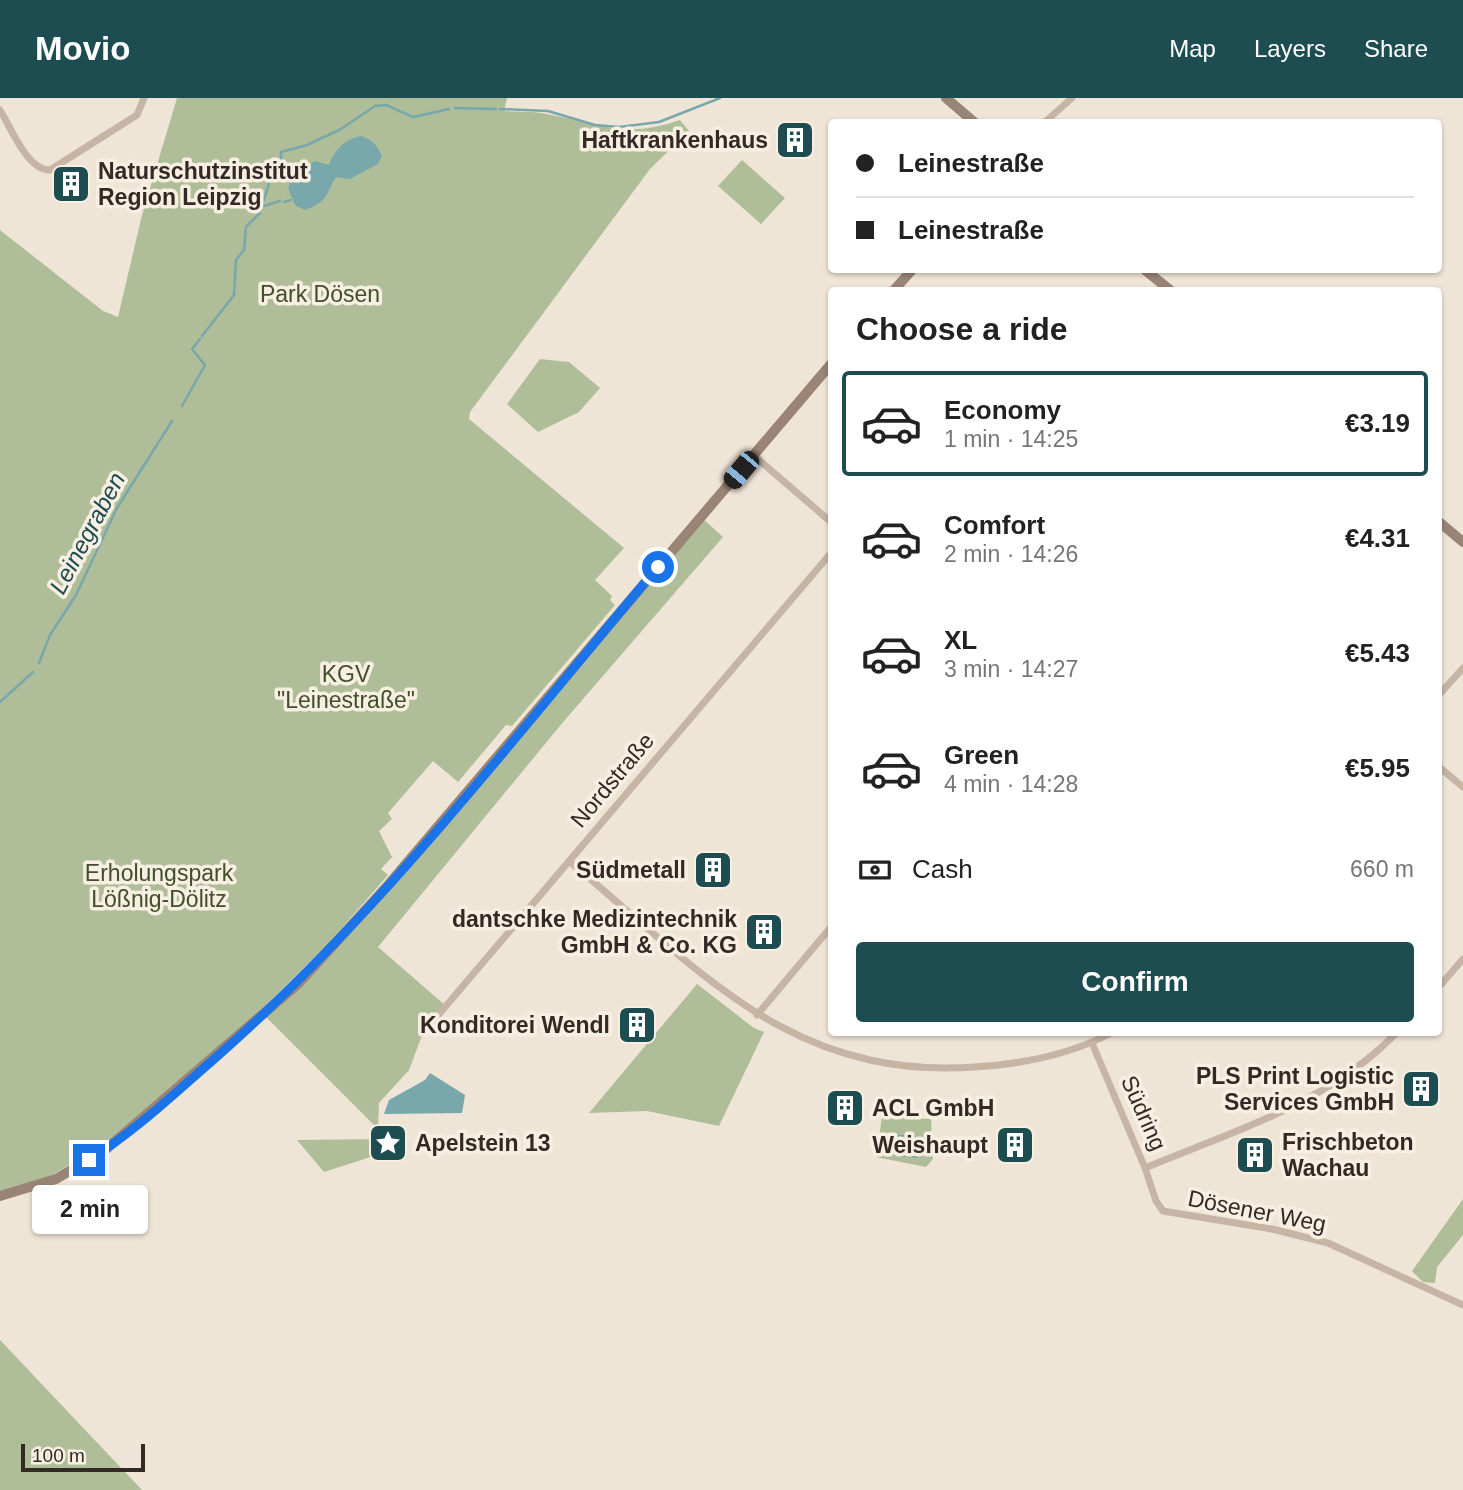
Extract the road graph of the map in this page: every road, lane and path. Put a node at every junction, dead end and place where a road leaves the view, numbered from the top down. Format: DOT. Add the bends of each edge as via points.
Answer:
graph roads {
  1 [pos="144,98"];
  2 [pos="946,98"];
  3 [pos="1072,98"];
  4 [pos="0,110"];
  5 [pos="970,119"];
  6 [pos="1048,119"];
  7 [pos="909,273"];
  8 [pos="1149,273"];
  9 [pos="897,287"];
  10 [pos="1166,287"];
  11 [pos="828,368"];
  12 [pos="754,455"];
  13 [pos="828,519"];
  14 [pos="1442,524"];
  15 [pos="1463,542"];
  16 [pos="828,557"];
  17 [pos="1463,668"];
  18 [pos="1442,692"];
  19 [pos="1442,769"];
  20 [pos="1463,787"];
  21 [pos="569,861"];
  22 [pos="828,931"];
  23 [pos="1463,959"];
  24 [pos="1442,983"];
  25 [pos="757,1015"];
  26 [pos="423,1033"];
  27 [pos="1106,1036"];
  28 [pos="1393,1036"];
  29 [pos="1093,1043"];
  30 [pos="1145,1168"];
  31 [pos="0,1196"];
  32 [pos="1463,1305"];
  1 -- 4 [label="street" via="137,115 50,170 32,163"];
  2 -- 5 [label="main road"];
  3 -- 6 [label="street"];
  7 -- 9 [label="main road"];
  8 -- 10 [label="main road"];
  11 -- 12 [label="main road"];
  12 -- 13 [label="street"];
  12 -- 31 [label="main road" via="389,884 299,983 105,1150 56,1179"];
  14 -- 15 [label="main road"];
  16 -- 21 [label="street, Nordstraße"];
  17 -- 18 [label="street"];
  19 -- 20 [label="street"];
  21 -- 25 [label="street"];
  21 -- 26 [label="street, Nordstraße"];
  22 -- 25 [label="street"];
  23 -- 24 [label="street"];
  25 -- 29 [label="street" via="807,1042 894,1066 983,1067 1034,1060"];
  27 -- 29 [label="street"];
  28 -- 30 [label="street, Südring" via="1358,1069 1329,1088"];
  29 -- 30 [label="street, Südring"];
  30 -- 32 [label="street, Dösener Weg" via="1163,1211 1328,1243"];
}
